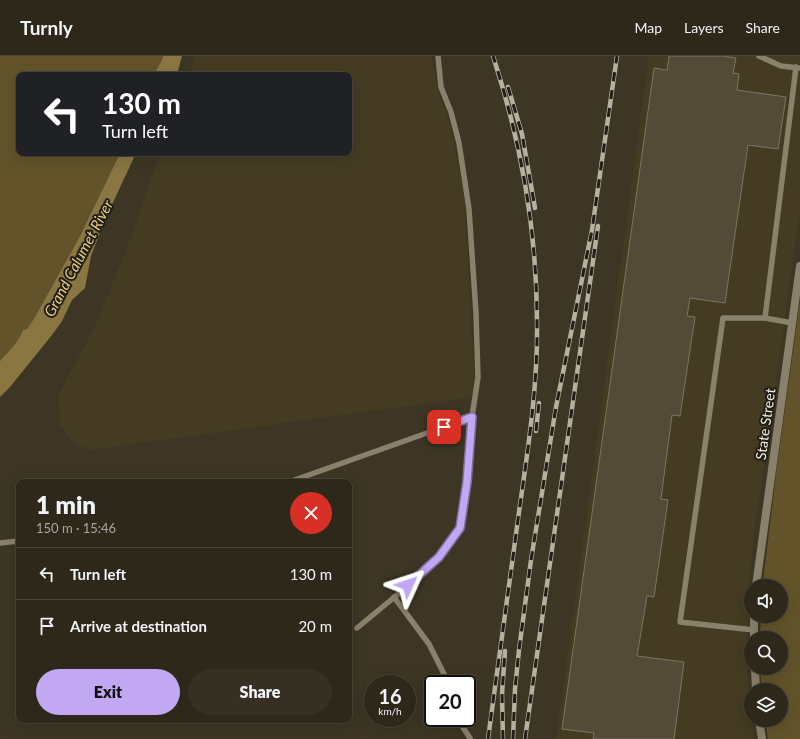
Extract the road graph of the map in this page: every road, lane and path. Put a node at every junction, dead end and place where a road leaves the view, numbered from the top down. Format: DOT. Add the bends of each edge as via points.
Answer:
graph roads {
  1 [pos="438,56"];
  2 [pos="760,56"];
  3 [pos="798,68"];
  4 [pos="800,266"];
  5 [pos="765,318"];
  6 [pos="792,323"];
  7 [pos="472,417"];
  8 [pos="297,479"];
  9 [pos="16,540"];
  10 [pos="0,543"];
  11 [pos="757,579"];
  12 [pos="394,597"];
  13 [pos="357,628"];
  14 [pos="744,632"];
  15 [pos="444,675"];
  16 [pos="463,727"];
  17 [pos="760,727"];
  18 [pos="470,738"];
  19 [pos="762,739"];
  1 -- 7 [label="lane" via="441,87 459,143 469,209 478,377"];
  2 -- 3 [label="lane" via="781,66"];
  3 -- 5 [label="lane"];
  4 -- 6 [label="street, State Street"];
  5 -- 6 [label="lane"];
  5 -- 14 [label="lane" via="723,318 680,622"];
  6 -- 11 [label="street, State Street"];
  7 -- 8 [label="lane"];
  7 -- 12 [label="lane" via="467,482 460,528 439,557"];
  9 -- 10 [label="lane"];
  12 -- 13 [label="lane"];
  12 -- 15 [label="lane" via="429,644"];
  16 -- 18 [label="lane"];
  17 -- 19 [label="street"];
}
